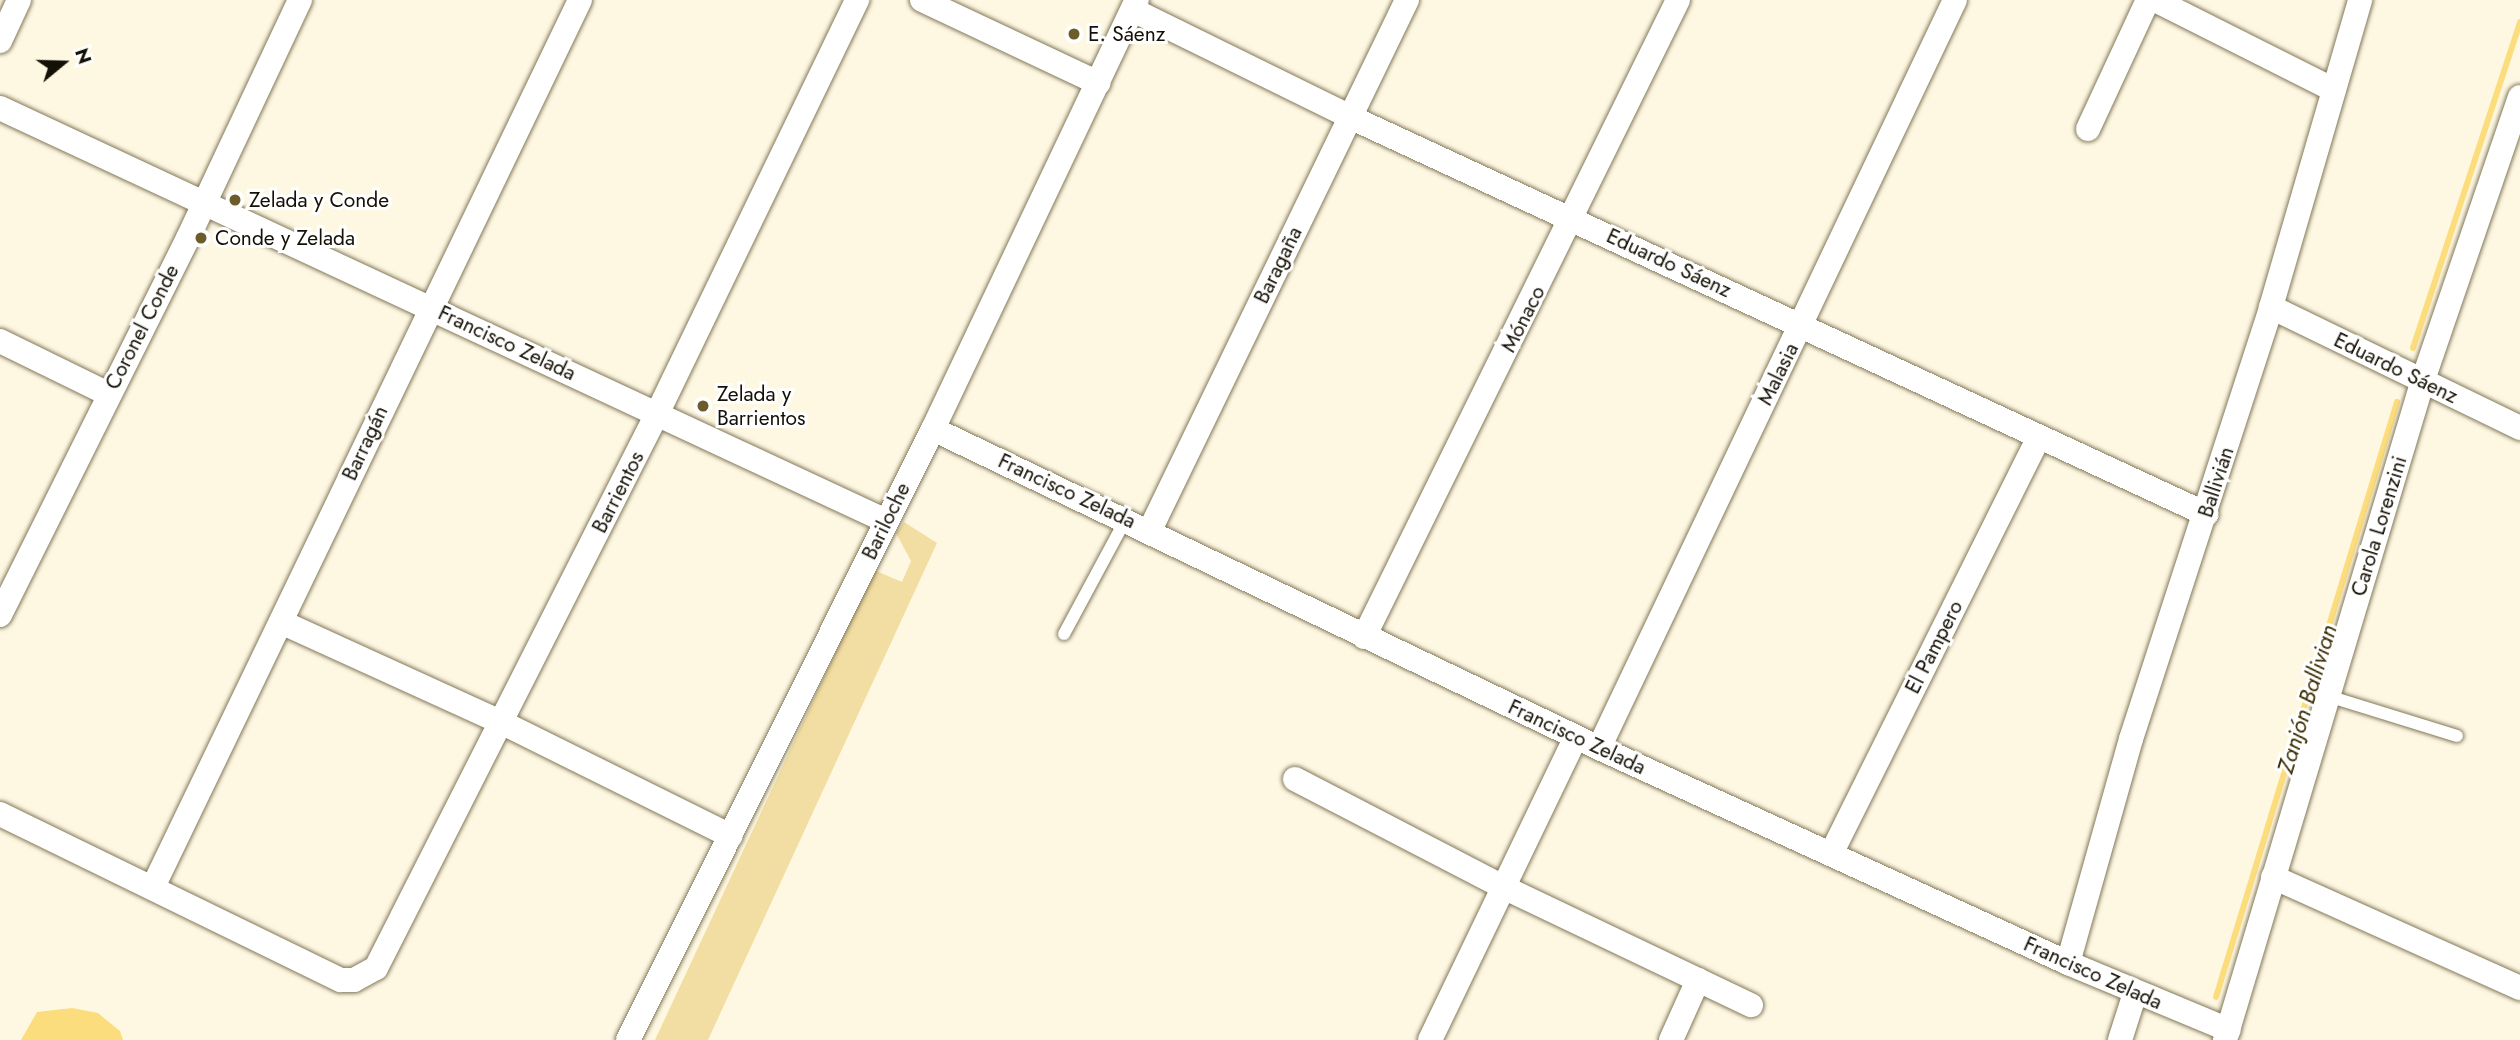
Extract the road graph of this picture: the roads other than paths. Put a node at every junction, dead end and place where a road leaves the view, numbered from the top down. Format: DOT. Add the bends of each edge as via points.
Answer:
graph roads {
  1 [pos="19,0"];
  2 [pos="300,0"];
  3 [pos="579,0"];
  4 [pos="857,0"];
  5 [pos="922,0"];
  6 [pos="1407,0"];
  7 [pos="1678,0"];
  8 [pos="1955,0"];
  9 [pos="2148,0"];
  10 [pos="2155,0"];
  11 [pos="2360,0"];
  12 [pos="1135,5"];
  13 [pos="0,41"];
  14 [pos="1098,83"];
  15 [pos="2334,90"];
  16 [pos="2520,97"];
  17 [pos="0,108"];
  18 [pos="1350,117"];
  19 [pos="2088,129"];
  20 [pos="203,203"];
  21 [pos="1573,219"];
  22 [pos="428,307"];
  23 [pos="2271,307"];
  24 [pos="1802,324"];
  25 [pos="0,341"];
  26 [pos="2423,380"];
  27 [pos="108,394"];
  28 [pos="658,412"];
  29 [pos="2520,428"];
  30 [pos="933,429"];
  31 [pos="2038,439"];
  32 [pos="2206,514"];
  33 [pos="1127,519"];
  34 [pos="886,522"];
  35 [pos="1150,530"];
  36 [pos="9,575"];
  37 [pos="0,615"];
  38 [pos="281,622"];
  39 [pos="1064,634"];
  40 [pos="1364,636"];
  41 [pos="2328,696"];
  42 [pos="503,723"];
  43 [pos="2457,736"];
  44 [pos="1576,737"];
  45 [pos="1599,748"];
  46 [pos="1294,779"];
  47 [pos="0,814"];
  48 [pos="731,836"];
  49 [pos="1831,854"];
  50 [pos="2273,877"];
  51 [pos="1502,886"];
  52 [pos="153,887"];
  53 [pos="2068,963"];
  54 [pos="1698,979"];
  55 [pos="2520,988"];
  56 [pos="2135,993"];
  57 [pos="1751,1004"];
  58 [pos="2227,1035"];
  59 [pos="628,1040"];
  60 [pos="1430,1040"];
  61 [pos="1671,1040"];
  62 [pos="2120,1040"];
  1 -- 13 [label="street"];
  2 -- 20 [label="street, Coronel Conde"];
  3 -- 22 [label="street, Barragán"];
  4 -- 28 [label="street, Barrientos"];
  5 -- 14 [label="street"];
  6 -- 18 [label="street, Baragaña"];
  7 -- 21 [label="street, Mónaco"];
  8 -- 24 [label="street, Malasia"];
  9 -- 19 [label="street"];
  10 -- 15 [label="street"];
  11 -- 15 [label="street, Ballivián"];
  12 -- 14 [label="street, Bariloche"];
  12 -- 18 [label="street, Eduardo Sáenz"];
  14 -- 30 [label="street, Bariloche"];
  15 -- 23 [label="street, Ballivián"];
  16 -- 26 [label="street, Carola Lorenzini"];
  17 -- 20 [label="street, Francisco Zelada"];
  18 -- 21 [label="street, Eduardo Sáenz"];
  18 -- 35 [label="street, Baragaña"];
  20 -- 22 [label="street, Francisco Zelada"];
  20 -- 27 [label="street, Coronel Conde"];
  21 -- 24 [label="street, Eduardo Sáenz"];
  21 -- 40 [label="street, Mónaco"];
  22 -- 28 [label="street, Francisco Zelada"];
  22 -- 38 [label="street, Barragán"];
  23 -- 26 [label="street, Eduardo Sáenz"];
  23 -- 32 [label="street, Ballivián"];
  24 -- 31 [label="street, Eduardo Sáenz"];
  24 -- 45 [label="street, Malasia"];
  25 -- 27 [label="street"];
  26 -- 29 [label="street, Eduardo Sáenz"];
  26 -- 41 [label="street, Carola Lorenzini"];
  27 -- 36 [label="street, Coronel Conde"];
  28 -- 34 [label="street, Francisco Zelada"];
  28 -- 42 [label="street, Barrientos"];
  30 -- 33 [label="street, Francisco Zelada"];
  30 -- 34 [label="street, Bariloche"];
  31 -- 32 [label="street, Eduardo Sáenz"];
  31 -- 49 [label="street, El Pampero"];
  32 -- 53 [label="street, Ballivián" via="2131,739"];
  33 -- 35 [label="street, Francisco Zelada"];
  33 -- 39 [label="lane"];
  34 -- 48 [label="street, Bariloche"];
  35 -- 40 [label="street, Francisco Zelada"];
  36 -- 37 [label="street, Coronel Conde"];
  38 -- 42 [label="street"];
  38 -- 52 [label="street, Barragán"];
  40 -- 44 [label="street, Francisco Zelada"];
  41 -- 43 [label="lane"];
  41 -- 50 [label="street, Carola Lorenzini"];
  42 -- 48 [label="street"];
  42 -- 52 [label="street, Barrientos" via="383,959 366,976 341,981"];
  44 -- 45 [label="street, Francisco Zelada"];
  44 -- 51 [label="street"];
  45 -- 49 [label="street, Francisco Zelada"];
  46 -- 51 [label="street"];
  47 -- 52 [label="street"];
  48 -- 59 [label="street, Bariloche"];
  49 -- 53 [label="street, Francisco Zelada"];
  50 -- 55 [label="street"];
  50 -- 58 [label="street, Carola Lorenzini"];
  51 -- 54 [label="street"];
  51 -- 60 [label="street"];
  53 -- 56 [label="street, Francisco Zelada"];
  54 -- 57 [label="street"];
  54 -- 61 [label="street"];
  56 -- 58 [label="street, Francisco Zelada"];
  56 -- 62 [label="street"];
}
